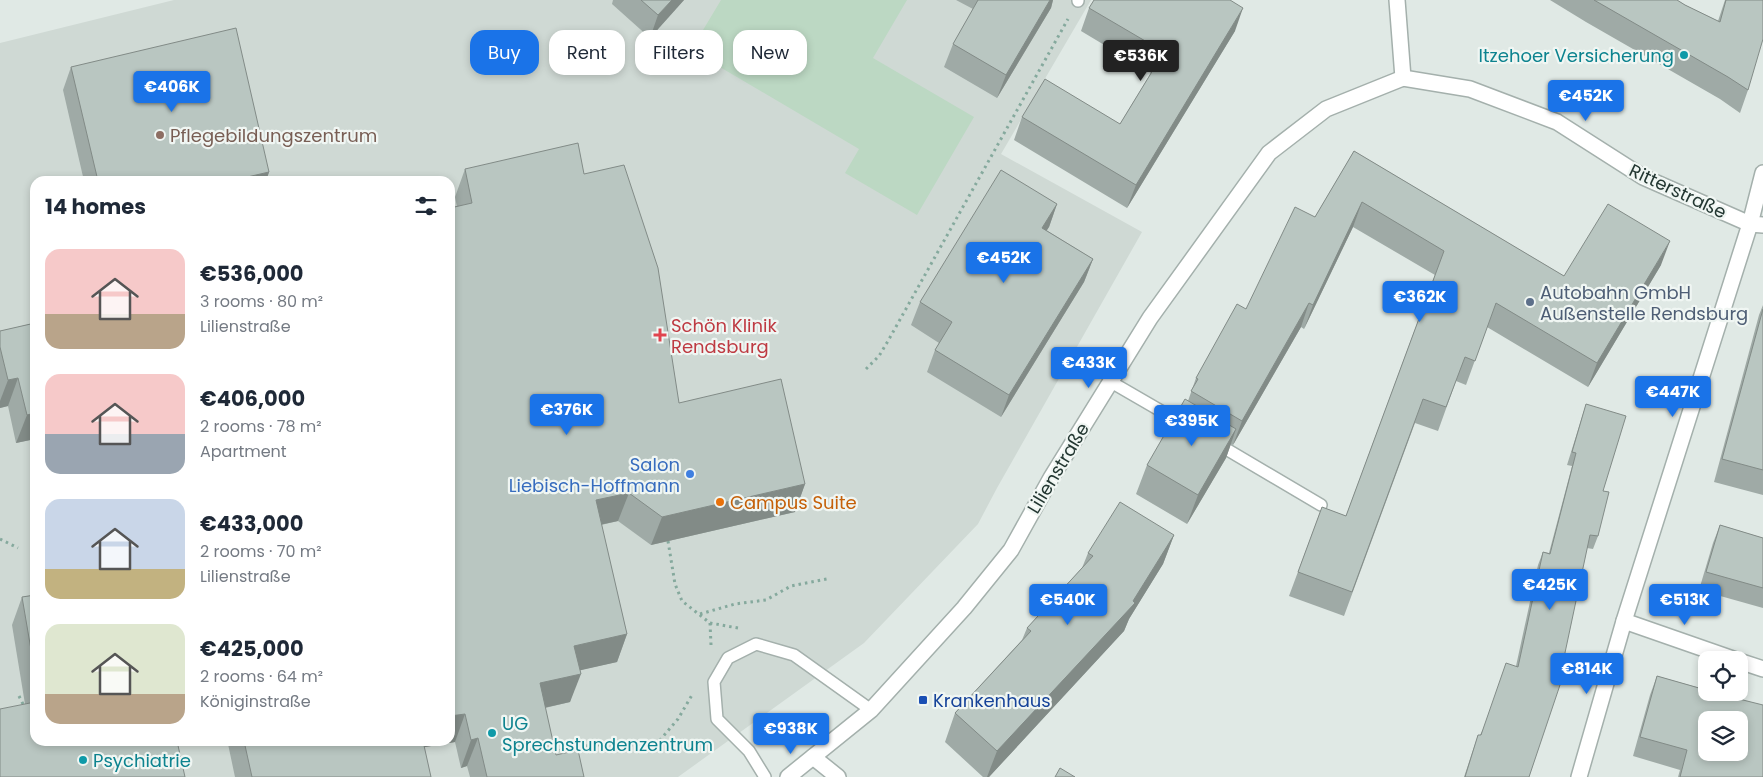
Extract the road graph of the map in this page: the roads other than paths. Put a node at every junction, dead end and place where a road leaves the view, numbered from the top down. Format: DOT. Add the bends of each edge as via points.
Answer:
graph roads {
  1 [pos="1397,0"];
  2 [pos="1403,78"];
  3 [pos="1763,173"];
  4 [pos="1756,224"];
  5 [pos="1111,382"];
  6 [pos="1321,505"];
  7 [pos="1624,621"];
  8 [pos="1711,651"];
  9 [pos="1748,664"];
  10 [pos="1763,670"];
  11 [pos="871,710"];
  12 [pos="813,757"];
  13 [pos="766,777"];
  14 [pos="788,777"];
  15 [pos="838,777"];
  16 [pos="1579,777"];
  1 -- 2 [label="street"];
  2 -- 4 [label="street, Ritterstraße" via="1470,89 1558,122 1643,177"];
  2 -- 5 [label="street, Lilienstraße" via="1326,109 1269,153 1150,318"];
  3 -- 4 [label="street"];
  4 -- 7 [label="street"];
  5 -- 6 [label="lane"];
  5 -- 11 [label="street, Lilienstraße" via="1011,550 964,608"];
  7 -- 8 [label="street"];
  7 -- 16 [label="street"];
  9 -- 10 [label="street"];
  11 -- 12 [label="street, Lilienstraße"];
  11 -- 13 [label="lane" via="794,655 756,644 728,658 714,682 718,719 749,751"];
  12 -- 14 [label="street, Lilienstraße"];
  12 -- 15 [label="street"];
}
